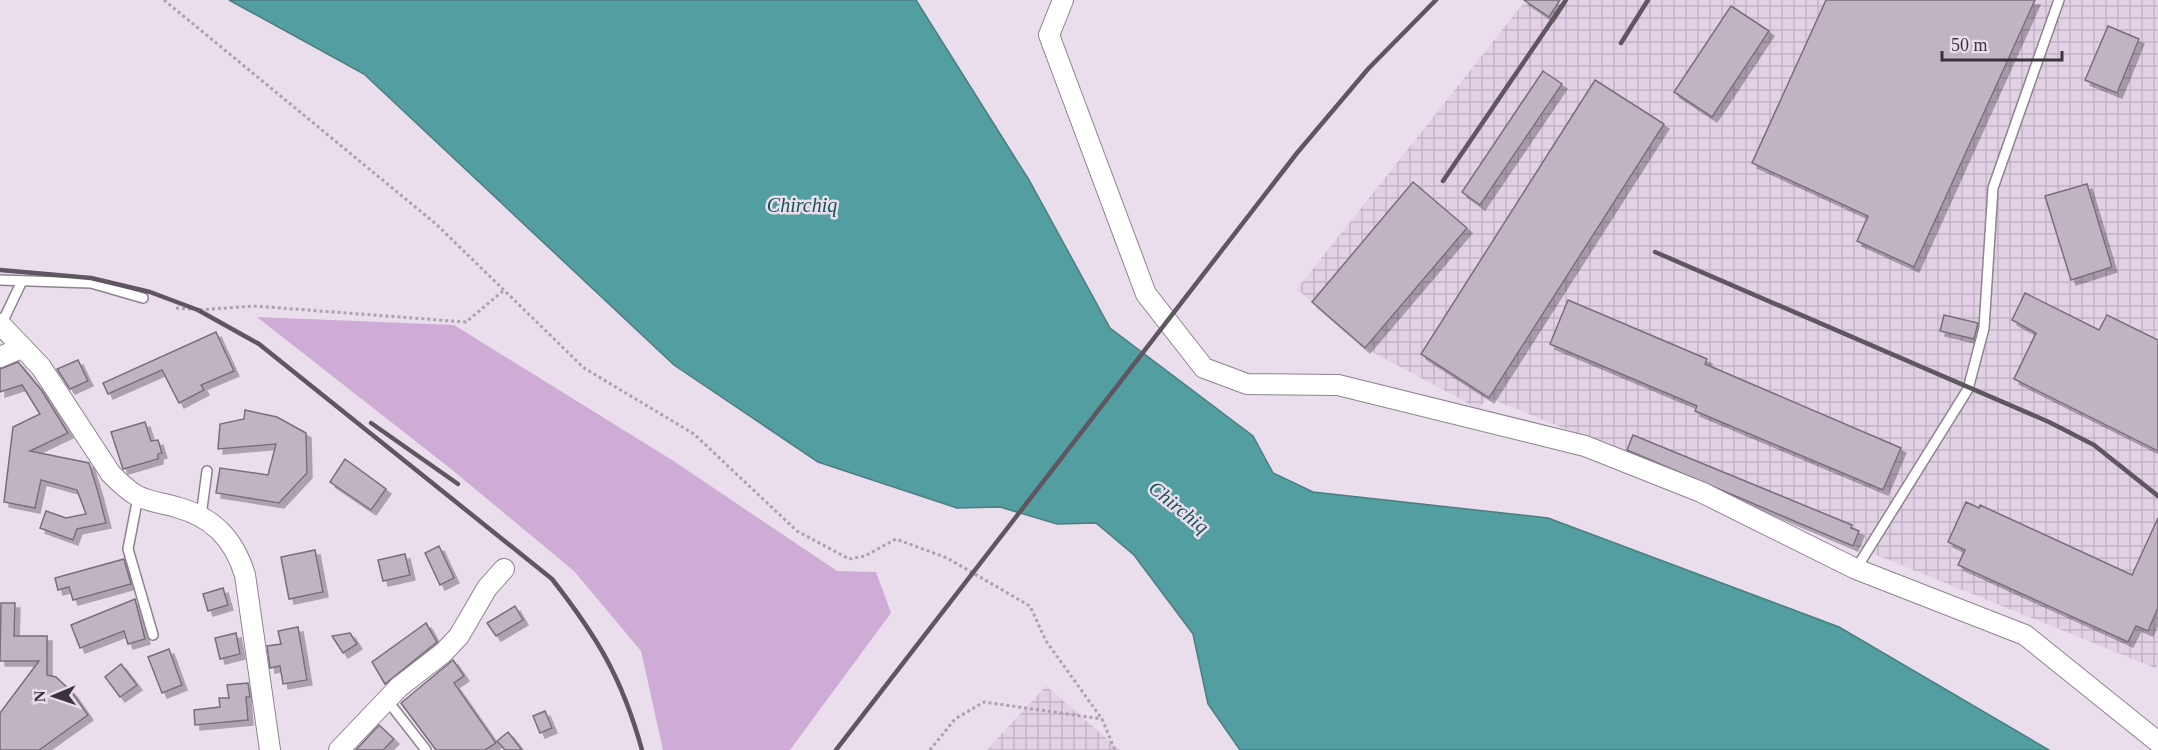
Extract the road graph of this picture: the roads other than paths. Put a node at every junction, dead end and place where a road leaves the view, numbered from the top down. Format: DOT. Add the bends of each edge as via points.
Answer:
graph roads {
  1 [pos="1063,0"];
  2 [pos="2059,0"];
  3 [pos="0,280"];
  4 [pos="22,281"];
  5 [pos="142,298"];
  6 [pos="0,325"];
  7 [pos="21,348"];
  8 [pos="0,357"];
  9 [pos="207,471"];
  10 [pos="138,497"];
  11 [pos="201,517"];
  12 [pos="504,569"];
  13 [pos="1856,569"];
  14 [pos="153,634"];
  15 [pos="387,699"];
  16 [pos="2158,742"];
  17 [pos="270,750"];
  18 [pos="339,750"];
  19 [pos="426,750"];
  1 -- 13 [label="street" via="1049,35 1146,294 1204,368 1247,384 1338,385 1585,446 1701,492"];
  2 -- 13 [label="lane" via="1993,188 1984,328 1968,389"];
  3 -- 4 [label="lane"];
  4 -- 5 [label="lane" via="91,283"];
  4 -- 6 [label="lane"];
  6 -- 7 [label="street"];
  7 -- 8 [label="street"];
  7 -- 10 [label="street" via="41,367 111,474"];
  9 -- 11 [label="lane"];
  10 -- 11 [label="street"];
  10 -- 14 [label="lane" via="128,549"];
  11 -- 17 [label="street" via="224,533 238,551 245,575"];
  12 -- 15 [label="street" via="451,644"];
  13 -- 16 [label="street" via="2025,635"];
  15 -- 18 [label="street"];
  15 -- 19 [label="lane"];
}
